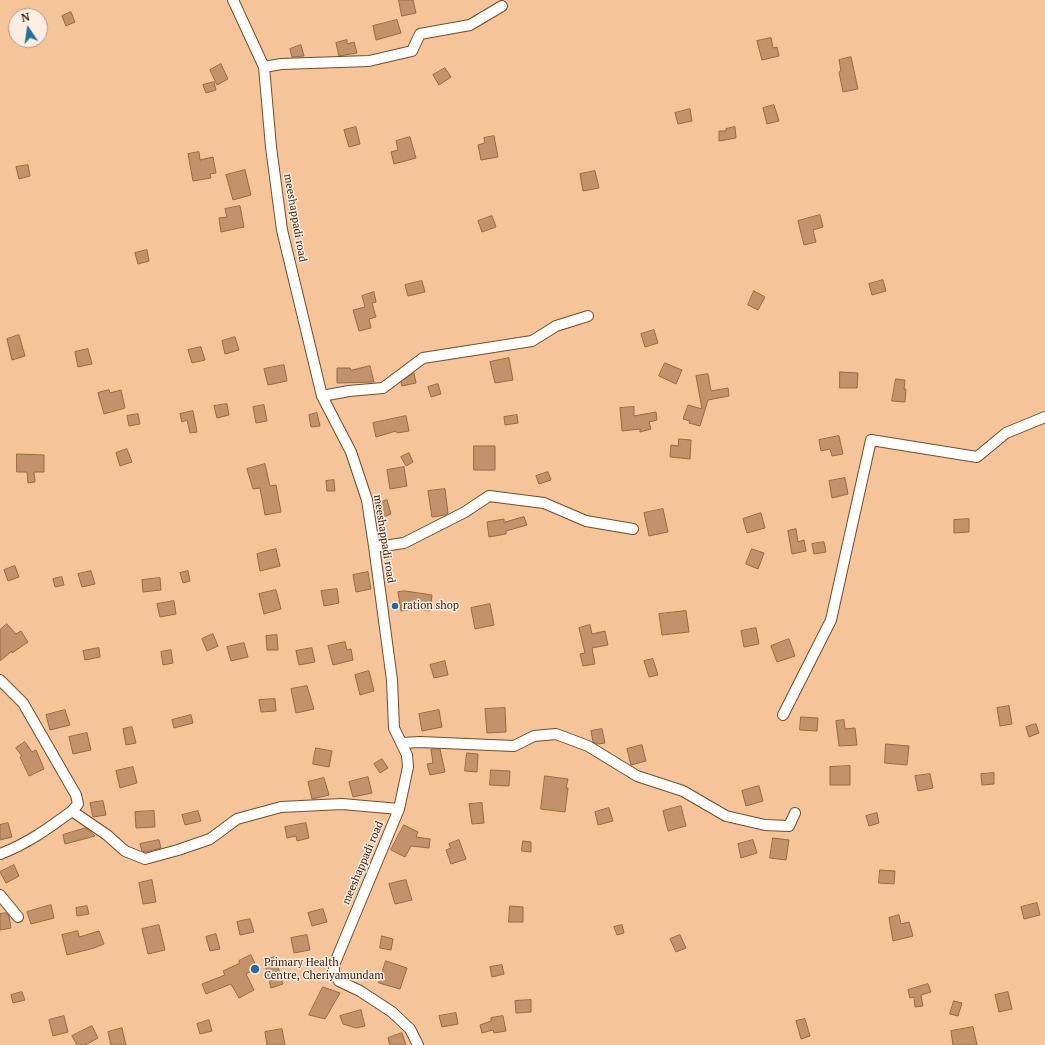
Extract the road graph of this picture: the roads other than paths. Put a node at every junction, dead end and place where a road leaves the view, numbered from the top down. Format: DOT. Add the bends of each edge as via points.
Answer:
graph roads {
  1 [pos="234,0"];
  2 [pos="502,6"];
  3 [pos="264,67"];
  4 [pos="588,316"];
  5 [pos="322,396"];
  6 [pos="1045,417"];
  7 [pos="632,529"];
  8 [pos="374,546"];
  9 [pos="0,680"];
  10 [pos="783,716"];
  11 [pos="402,743"];
  12 [pos="399,809"];
  13 [pos="72,811"];
  14 [pos="795,813"];
  15 [pos="0,854"];
  16 [pos="0,895"];
  17 [pos="18,917"];
  18 [pos="418,1045"];
  1 -- 3 [label="street, meeshappadi road"];
  2 -- 3 [label="street" via="470,25 420,34 412,51 369,61 281,64"];
  3 -- 5 [label="street, meeshappadi road" via="282,230"];
  4 -- 5 [label="street" via="556,326 532,341 422,358 383,388"];
  5 -- 8 [label="street, meeshappadi road" via="351,452 367,500"];
  6 -- 10 [label="street" via="1006,433 977,457 871,440 831,620"];
  7 -- 8 [label="street" via="586,521 544,503 489,496 465,512 404,543"];
  8 -- 11 [label="street, meeshappadi road" via="392,680 394,728"];
  9 -- 13 [label="street" via="23,703 76,795 78,804"];
  11 -- 12 [label="street, meeshappadi road" via="408,755 408,766"];
  11 -- 14 [label="street" via="514,746 534,736 556,734 588,746 637,776 683,791 726,816 766,825 789,826"];
  12 -- 13 [label="street" via="342,804 281,807 237,819 210,839 145,859 125,851"];
  12 -- 18 [label="street, meeshappadi road" via="334,965 334,974 339,980 392,1012 410,1029"];
  13 -- 15 [label="street" via="24,844"];
  16 -- 17 [label="street"];
}
